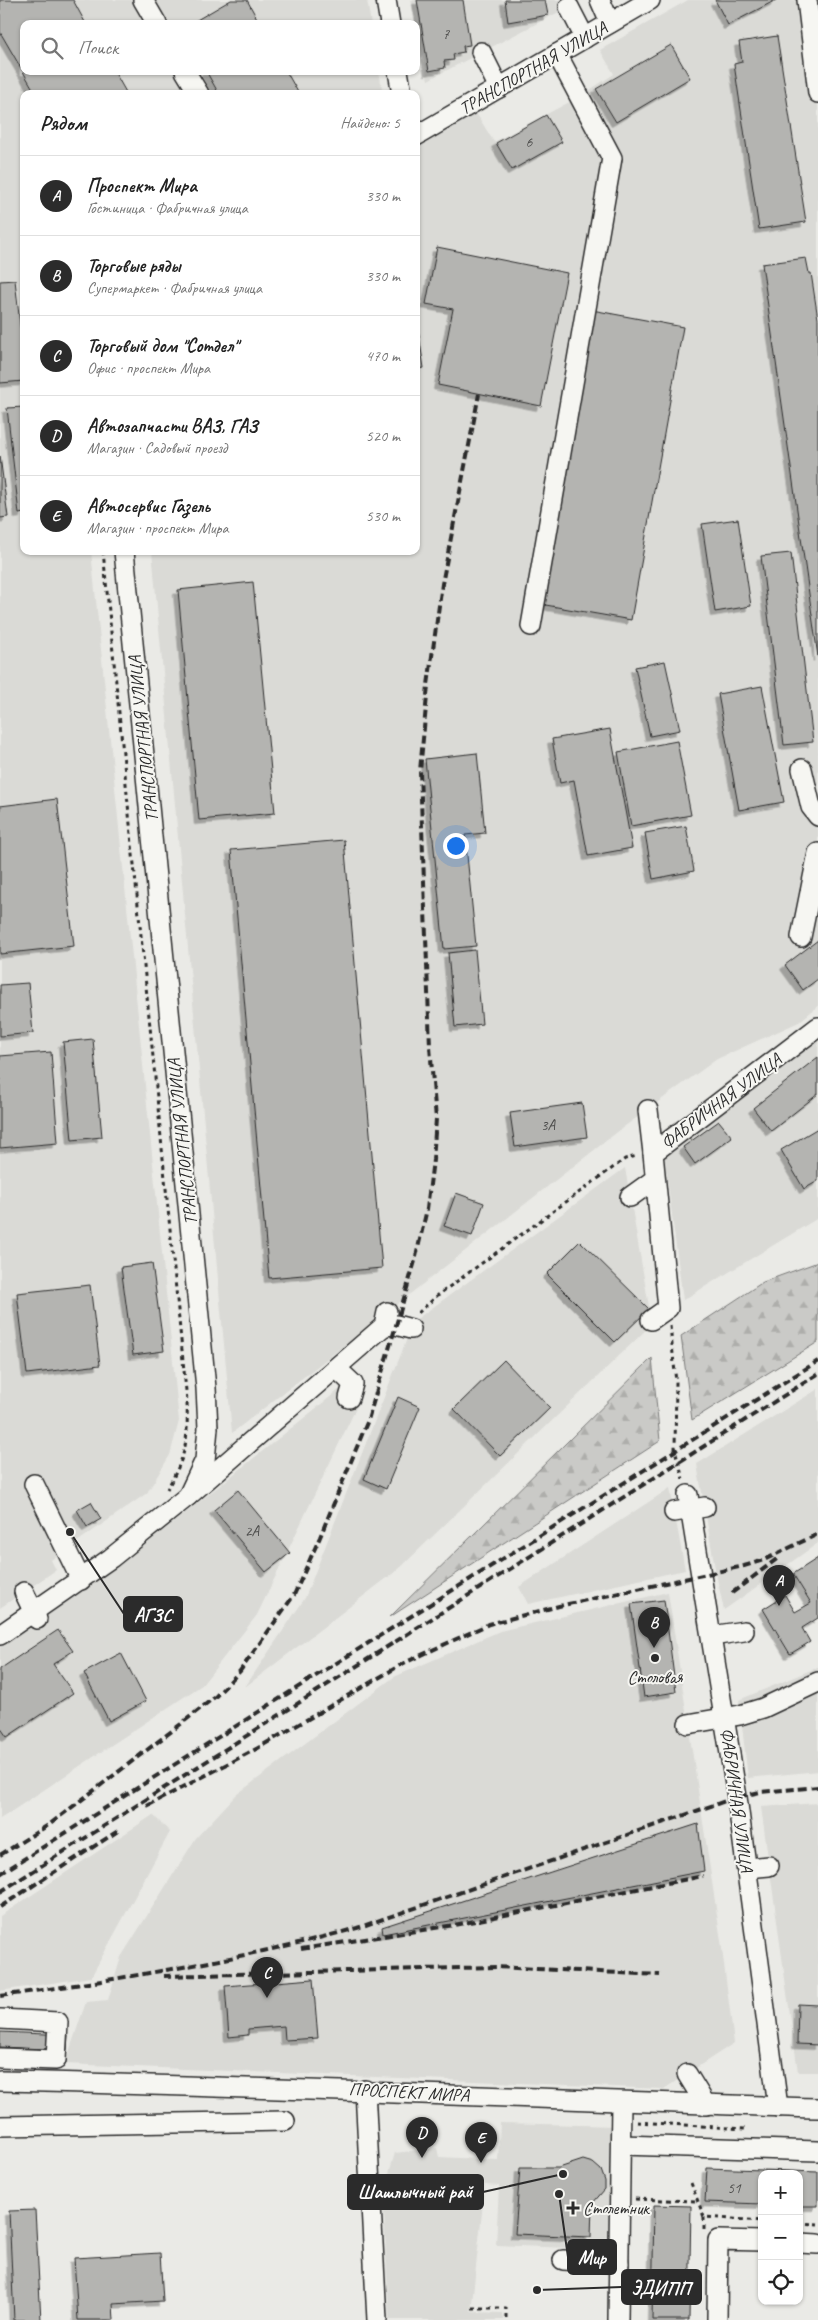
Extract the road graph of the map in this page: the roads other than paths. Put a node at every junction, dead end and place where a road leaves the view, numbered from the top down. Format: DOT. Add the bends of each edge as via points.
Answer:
graph roads {
  1 [pos="143,0"];
  2 [pos="386,0"];
  3 [pos="600,0"];
  4 [pos="618,0"];
  5 [pos="650,0"];
  6 [pos="806,0"];
  7 [pos="569,7"];
  8 [pos="155,20"];
  9 [pos="389,20"];
  10 [pos="614,21"];
  11 [pos="584,38"];
  12 [pos="481,52"];
  13 [pos="557,54"];
  14 [pos="188,75"];
  15 [pos="399,75"];
  16 [pos="499,88"];
  17 [pos="197,90"];
  18 [pos="401,90"];
  19 [pos="818,92"];
  20 [pos="420,134"];
  21 [pos="124,555"];
  22 [pos="530,626"];
  23 [pos="802,769"];
  24 [pos="818,816"];
  25 [pos="818,853"];
  26 [pos="801,937"];
  27 [pos="809,1028"];
  28 [pos="648,1110"];
  29 [pos="653,1153"];
  30 [pos="655,1179"];
  31 [pos="630,1197"];
  32 [pos="651,1320"];
  33 [pos="409,1329"];
  34 [pos="336,1368"];
  35 [pos="349,1398"];
  36 [pos="34,1484"];
  37 [pos="188,1496"];
  38 [pos="689,1506"];
  39 [pos="81,1580"];
  40 [pos="24,1592"];
  41 [pos="36,1615"];
  42 [pos="744,1631"];
  43 [pos="0,1635"];
  44 [pos="712,1636"];
  45 [pos="818,1682"];
  46 [pos="725,1719"];
  47 [pos="688,1724"];
  48 [pos="769,1866"];
  49 [pos="747,1868"];
  50 [pos="0,2019"];
  51 [pos="0,2058"];
  52 [pos="687,2074"];
  53 [pos="0,2081"];
  54 [pos="365,2090"];
  55 [pos="621,2102"];
  56 [pos="706,2105"];
  57 [pos="778,2106"];
  58 [pos="818,2108"];
  59 [pos="285,2121"];
  60 [pos="0,2126"];
  61 [pos="621,2145"];
  62 [pos="818,2151"];
  63 [pos="758,2241"];
  64 [pos="803,2243"];
  65 [pos="818,2244"];
  66 [pos="563,2260"];
  67 [pos="619,2263"];
  68 [pos="377,2320"];
  69 [pos="618,2320"];
  70 [pos="717,2320"];
  1 -- 8 [label="street"];
  2 -- 9 [label="street"];
  3 -- 10 [label="street"];
  4 -- 10 [label="street"];
  5 -- 10 [label="street, ТРАНСПОРТНАЯ УЛИЦА"];
  6 -- 19 [label="street"];
  7 -- 11 [label="street"];
  10 -- 11 [label="street, ТРАНСПОРТНАЯ УЛИЦА"];
  11 -- 13 [label="street, ТРАНСПОРТНАЯ УЛИЦА"];
  12 -- 16 [label="street"];
  13 -- 16 [label="street, ТРАНСПОРТНАЯ УЛИЦА"];
  13 -- 22 [label="street" via="612,158"];
  14 -- 17 [label="street"];
  15 -- 18 [label="street"];
  16 -- 20 [label="street, ТРАНСПОРТНАЯ УЛИЦА"];
  21 -- 37 [label="street, ТРАНСПОРТНАЯ УЛИЦА" via="206,1388 208,1428 205,1460"];
  23 -- 24 [label="street" via="811,807"];
  25 -- 26 [label="street"];
  27 -- 29 [label="street, ФАБРИЧНАЯ УЛИЦА"];
  28 -- 29 [label="street"];
  29 -- 30 [label="street, ФАБРИЧНАЯ УЛИЦА"];
  30 -- 31 [label="street"];
  30 -- 32 [label="street, ФАБРИЧНАЯ УЛИЦА" via="673,1302"];
  33 -- 34 [label="street" via="385,1319"];
  34 -- 35 [label="street" via="353,1384"];
  34 -- 37 [label="street"];
  36 -- 39 [label="street"];
  37 -- 39 [label="street, ТРАНСПОРТНАЯ УЛИЦА"];
  38 -- 44 [label="street, ФАБРИЧНАЯ УЛИЦА"];
  39 -- 41 [label="street, ТРАНСПОРТНАЯ УЛИЦА"];
  40 -- 41 [label="street"];
  41 -- 43 [label="street, ТРАНСПОРТНАЯ УЛИЦА"];
  42 -- 44 [label="street"];
  44 -- 46 [label="street, ФАБРИЧНАЯ УЛИЦА"];
  45 -- 46 [label="street" via="763,1708"];
  46 -- 47 [label="street"];
  46 -- 49 [label="street, ФАБРИЧНАЯ УЛИЦА"];
  48 -- 49 [label="street"];
  49 -- 57 [label="street, ФАБРИЧНАЯ УЛИЦА"];
  50 -- 51 [label="street" via="58,2022 56,2060"];
  52 -- 56 [label="street"];
  53 -- 54 [label="street, ПРОСПЕКТ МИРА" via="211,2078"];
  54 -- 55 [label="street, ПРОСПЕКТ МИРА"];
  54 -- 68 [label="street"];
  55 -- 56 [label="street, ПРОСПЕКТ МИРА"];
  55 -- 61 [label="street"];
  56 -- 57 [label="street, ПРОСПЕКТ МИРА"];
  57 -- 58 [label="street, ПРОСПЕКТ МИРА"];
  59 -- 60 [label="street"];
  61 -- 62 [label="street"];
  61 -- 67 [label="street"];
  63 -- 70 [label="street" via="718,2240"];
  64 -- 65 [label="street"];
  66 -- 67 [label="street"];
  67 -- 69 [label="street"];
}
